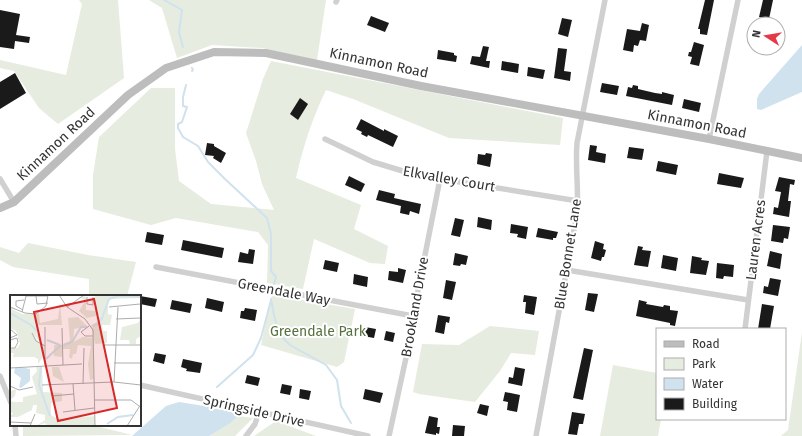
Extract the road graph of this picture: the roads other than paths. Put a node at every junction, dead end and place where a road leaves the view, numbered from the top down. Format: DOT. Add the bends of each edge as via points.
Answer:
graph roads {
  1 [pos="605,0"];
  2 [pos="738,0"];
  3 [pos="582,115"];
  4 [pos="325,139"];
  5 [pos="709,139"];
  6 [pos="767,151"];
  7 [pos="802,158"];
  8 [pos="440,178"];
  9 [pos="0,179"];
  10 [pos="578,201"];
  11 [pos="14,202"];
  12 [pos="0,208"];
  13 [pos="156,267"];
  14 [pos="567,270"];
  15 [pos="748,300"];
  16 [pos="413,316"];
  17 [pos="745,328"];
  18 [pos="0,376"];
  19 [pos="141,385"];
  20 [pos="10,401"];
  21 [pos="259,412"];
  22 [pos="15,426"];
  23 [pos="16,436"];
  24 [pos="246,436"];
  25 [pos="368,436"];
  26 [pos="389,436"];
  27 [pos="536,436"];
  1 -- 3 [label="street, Blue Bonnet Lane"];
  2 -- 5 [label="street"];
  3 -- 5 [label="main road, Kinnamon Road"];
  3 -- 10 [label="street, Blue Bonnet Lane" via="576,156"];
  3 -- 11 [label="main road, Kinnamon Road" via="422,86 266,53 214,52 166,68 128,95"];
  4 -- 8 [label="street, Elkvalley Court" via="373,162 416,175"];
  5 -- 6 [label="main road, Kinnamon Road"];
  6 -- 7 [label="main road, Kinnamon Road"];
  6 -- 15 [label="street, Lauren Acres"];
  8 -- 10 [label="street, Elkvalley Court"];
  8 -- 16 [label="street, Brookland Drive"];
  9 -- 11 [label="street"];
  10 -- 14 [label="street, Blue Bonnet Lane"];
  11 -- 12 [label="main road, Kinnamon Road"];
  13 -- 16 [label="street, Greendale Way"];
  14 -- 15 [label="street"];
  14 -- 27 [label="street, Blue Bonnet Lane"];
  15 -- 17 [label="street, Lauren Acres"];
  16 -- 26 [label="street, Brookland Drive"];
  18 -- 20 [label="street"];
  19 -- 21 [label="street, Springside Drive"];
  21 -- 24 [label="street" via="255,424"];
  21 -- 25 [label="street, Springside Drive"];
  22 -- 23 [label="street"];
}
